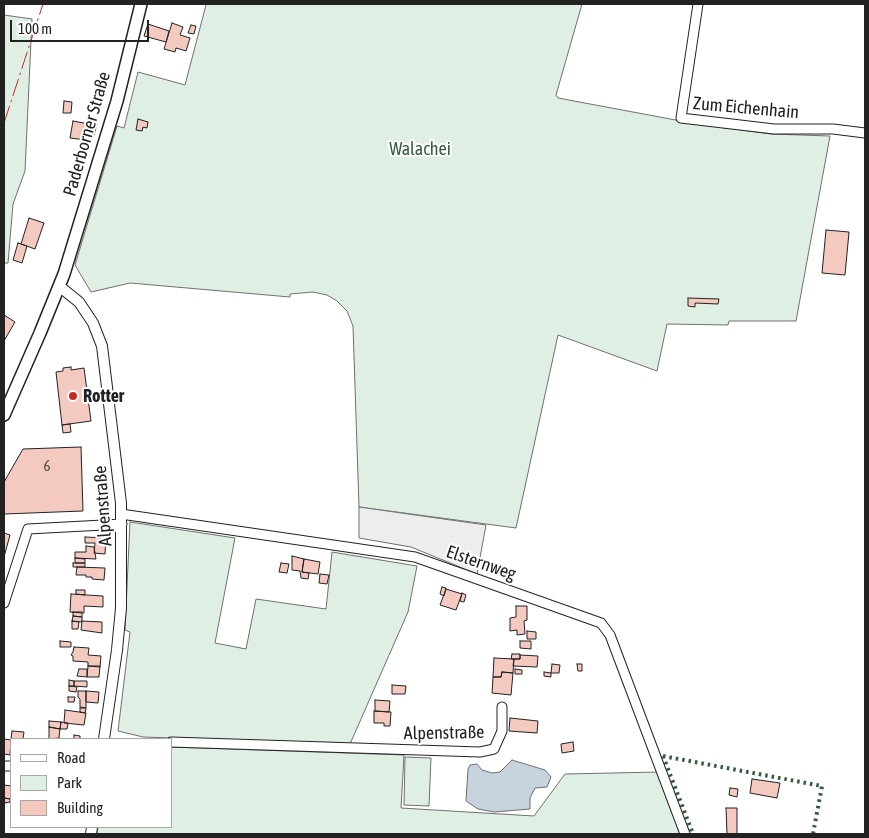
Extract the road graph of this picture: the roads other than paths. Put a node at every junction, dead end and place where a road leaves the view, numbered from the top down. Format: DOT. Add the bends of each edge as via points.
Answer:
graph roads {
  1 [pos="141,4"];
  2 [pos="698,4"];
  3 [pos="865,133"];
  4 [pos="60,286"];
  5 [pos="4,415"];
  6 [pos="122,519"];
  7 [pos="4,603"];
  8 [pos="502,707"];
  9 [pos="104,738"];
  10 [pos="172,742"];
  11 [pos="685,834"];
  1 -- 4 [label="main road, Paderborner Straße" via="117,101"];
  2 -- 3 [label="street, Zum Eichenhain" via="681,118 774,129 833,129"];
  4 -- 5 [label="main road, Paderborner Straße"];
  4 -- 6 [label="street, Alpenstraße" via="79,302 93,323 102,346"];
  6 -- 7 [label="street, Elsternweg" via="28,529"];
  6 -- 9 [label="street, Alpenstraße" via="121,608"];
  6 -- 11 [label="street, Elsternweg" via="415,557 601,623 610,635"];
  8 -- 10 [label="street, Alpenstraße" via="502,731 494,749 480,752"];
}
